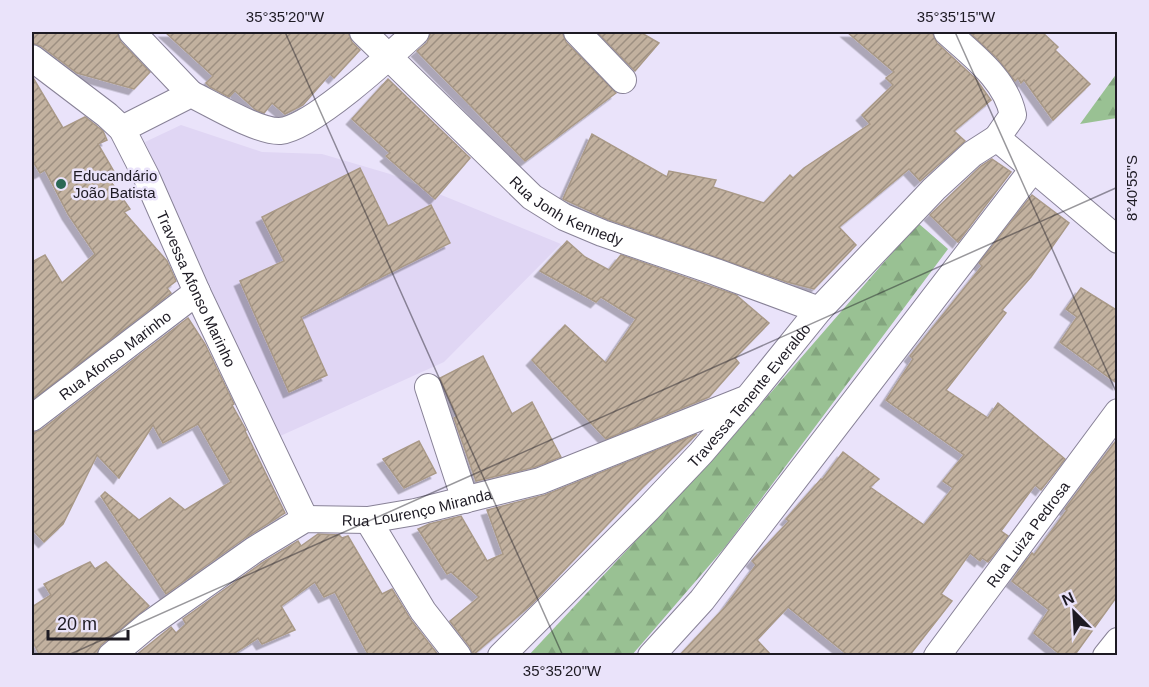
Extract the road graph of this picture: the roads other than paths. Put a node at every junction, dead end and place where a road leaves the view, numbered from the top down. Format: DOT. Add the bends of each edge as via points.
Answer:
graph roads {
  1 [pos="132,32"];
  2 [pos="363,32"];
  3 [pos="416,32"];
  4 [pos="577,32"];
  5 [pos="947,32"];
  6 [pos="388,57"];
  7 [pos="32,58"];
  8 [pos="623,80"];
  9 [pos="191,94"];
  10 [pos="122,129"];
  11 [pos="997,138"];
  12 [pos="1033,169"];
  13 [pos="1118,240"];
  14 [pos="197,292"];
  15 [pos="819,310"];
  16 [pos="428,387"];
  17 [pos="748,398"];
  18 [pos="1118,412"];
  19 [pos="32,418"];
  20 [pos="465,500"];
  21 [pos="304,519"];
  22 [pos="368,520"];
  23 [pos="1118,641"];
  24 [pos="111,656"];
  25 [pos="458,656"];
  26 [pos="501,656"];
  27 [pos="651,656"];
  28 [pos="937,656"];
  29 [pos="1106,656"];
  1 -- 9 [label="street"];
  2 -- 6 [label="street, Rua Jonh Kennedy"];
  3 -- 6 [label="street"];
  4 -- 8 [label="street"];
  5 -- 11 [label="street" via="1000,84 1010,100 1013,115"];
  6 -- 9 [label="street" via="306,122 280,131 259,127"];
  6 -- 15 [label="street, Rua Jonh Kennedy" via="532,197 564,217"];
  7 -- 10 [label="street, Travessa Afonso Marinho"];
  9 -- 10 [label="street"];
  10 -- 14 [label="street, Travessa Afonso Marinho"];
  11 -- 12 [label="street"];
  11 -- 15 [label="street, Travessa Tenente Everaldo" via="972,154 933,189"];
  12 -- 13 [label="street"];
  12 -- 27 [label="street" via="702,600"];
  14 -- 19 [label="street, Rua Afonso Marinho"];
  14 -- 21 [label="street, Travessa Afonso Marinho"];
  15 -- 17 [label="street, Travessa Tenente Everaldo"];
  16 -- 20 [label="street"];
  17 -- 20 [label="street, Rua Lourenço Miranda" via="540,481"];
  17 -- 26 [label="street, Travessa Tenente Everaldo" via="648,509"];
  18 -- 28 [label="street, Rua Luiza Pedrosa"];
  20 -- 22 [label="street, Rua Lourenço Miranda"];
  21 -- 22 [label="street, Rua Lourenço Miranda"];
  21 -- 24 [label="street" via="148,625"];
  22 -- 25 [label="street" via="423,610"];
  23 -- 29 [label="street"];
}
